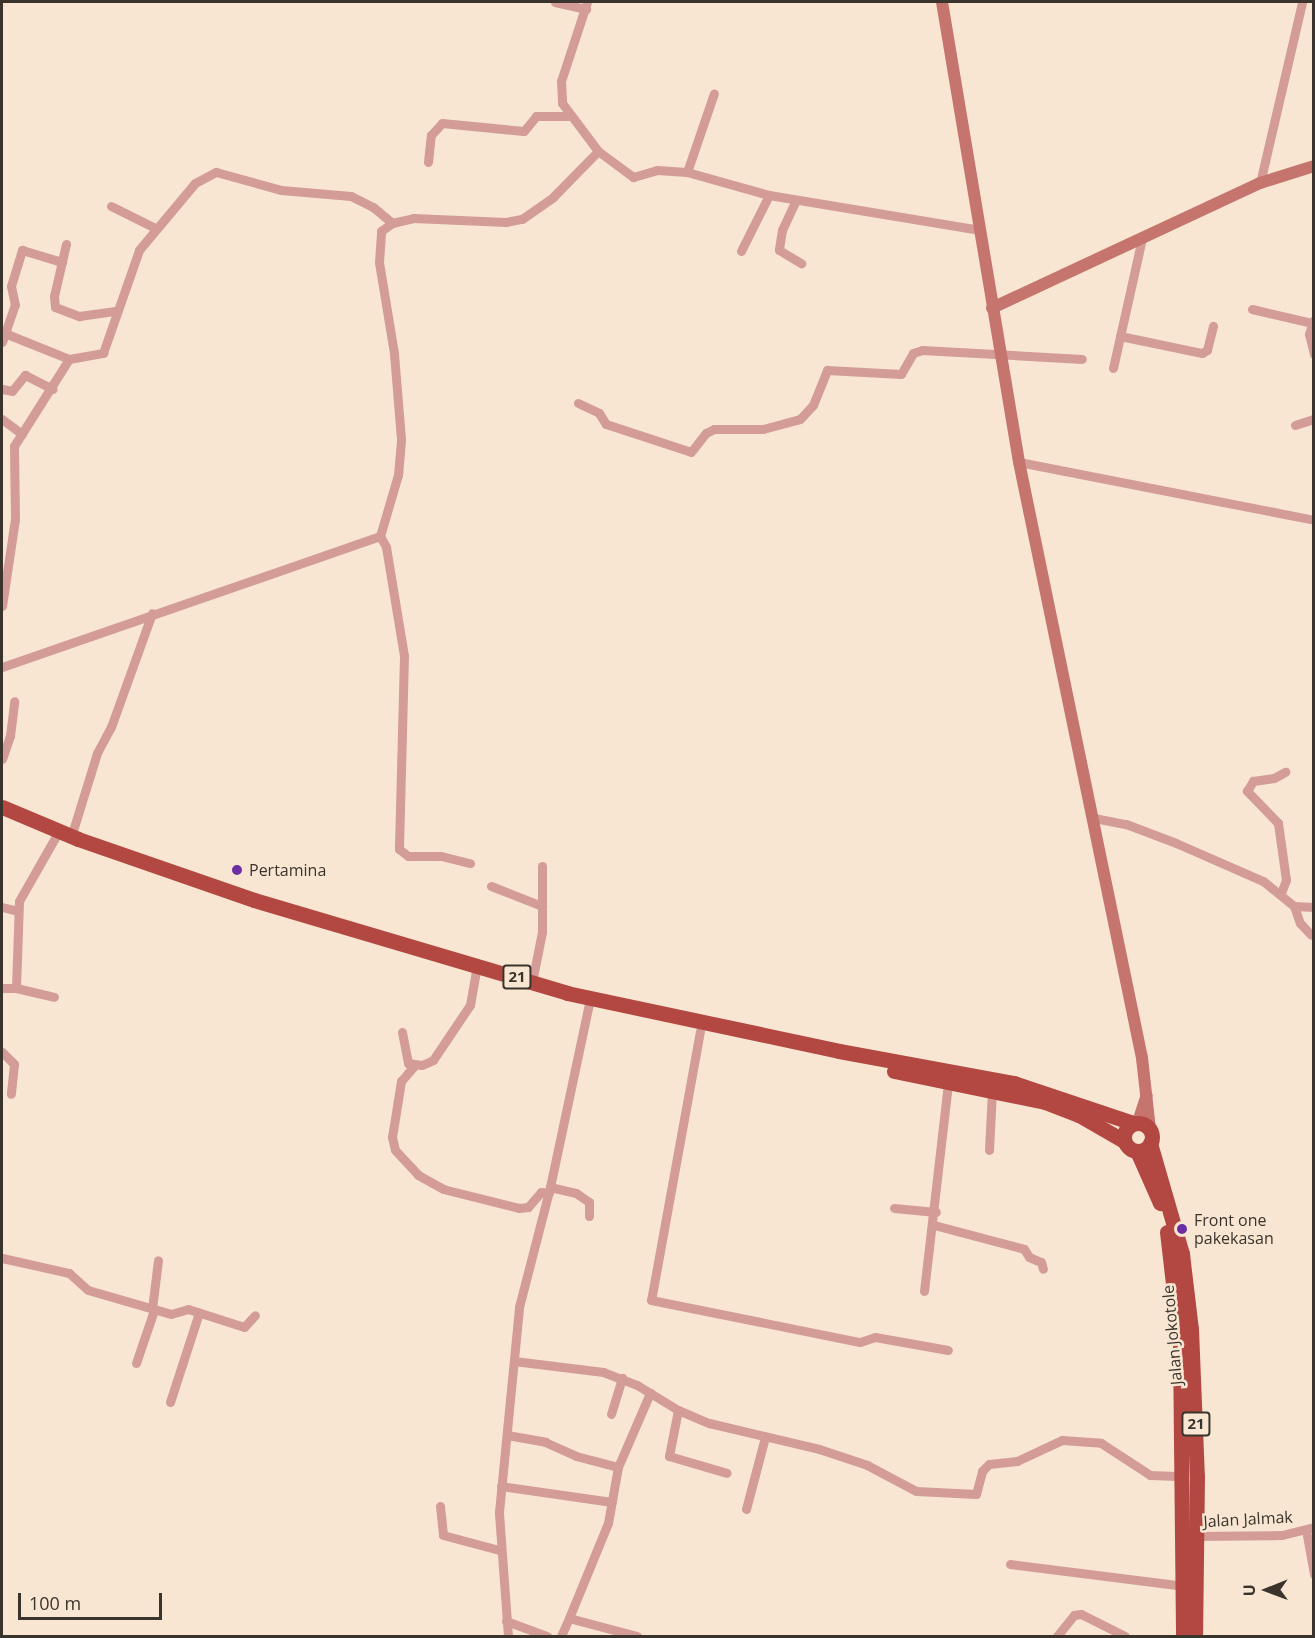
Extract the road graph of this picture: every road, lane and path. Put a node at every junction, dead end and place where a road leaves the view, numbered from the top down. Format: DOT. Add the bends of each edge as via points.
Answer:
graph roads {
  1 [pos="555,2"];
  2 [pos="942,2"];
  3 [pos="1302,2"];
  4 [pos="586,5"];
  5 [pos="714,93"];
  6 [pos="570,116"];
  7 [pos="598,151"];
  8 [pos="429,162"];
  9 [pos="1314,166"];
  10 [pos="687,172"];
  11 [pos="1260,183"];
  12 [pos="769,195"];
  13 [pos="796,200"];
  14 [pos="111,206"];
  15 [pos="392,223"];
  16 [pos="157,229"];
  17 [pos="980,230"];
  18 [pos="1142,238"];
  19 [pos="66,244"];
  20 [pos="741,251"];
  21 [pos="62,262"];
  22 [pos="801,263"];
  23 [pos="992,308"];
  24 [pos="1252,309"];
  25 [pos="116,311"];
  26 [pos="1313,322"];
  27 [pos="1213,326"];
  28 [pos="3,336"];
  29 [pos="1120,336"];
  30 [pos="999,353"];
  31 [pos="1314,354"];
  32 [pos="69,359"];
  33 [pos="1082,359"];
  34 [pos="1113,369"];
  35 [pos="2,389"];
  36 [pos="53,389"];
  37 [pos="578,403"];
  38 [pos="2,419"];
  39 [pos="1314,419"];
  40 [pos="1295,425"];
  41 [pos="22,434"];
  42 [pos="1019,462"];
  43 [pos="1314,520"];
  44 [pos="380,536"];
  45 [pos="2,606"];
  46 [pos="152,614"];
  47 [pos="2,667"];
  48 [pos="14,701"];
  49 [pos="2,759"];
  50 [pos="1285,771"];
  51 [pos="2,807"];
  52 [pos="2,817"];
  53 [pos="1094,818"];
  54 [pos="71,837"];
  55 [pos="55,838"];
  56 [pos="470,863"];
  57 [pos="542,866"];
  58 [pos="491,886"];
  59 [pos="1281,893"];
  60 [pos="542,906"];
  61 [pos="1294,906"];
  62 [pos="1314,907"];
  63 [pos="2,908"];
  64 [pos="18,911"];
  65 [pos="1311,935"];
  66 [pos="476,972"];
  67 [pos="532,982"];
  68 [pos="2,988"];
  69 [pos="16,988"];
  70 [pos="54,997"];
  71 [pos="590,1003"];
  72 [pos="700,1031"];
  73 [pos="402,1032"];
  74 [pos="2,1052"];
  75 [pos="866,1061"];
  76 [pos="415,1065"];
  77 [pos="948,1082"];
  78 [pos="992,1090"];
  79 [pos="11,1094"];
  80 [pos="1142,1134"];
  81 [pos="989,1150"];
  82 [pos="550,1190"];
  83 [pos="894,1208"];
  84 [pos="936,1212"];
  85 [pos="589,1216"];
  86 [pos="934,1225"];
  87 [pos="2,1258"];
  88 [pos="158,1260"];
  89 [pos="1042,1269"];
  90 [pos="924,1291"];
  91 [pos="153,1309"];
  92 [pos="200,1313"];
  93 [pos="255,1315"];
  94 [pos="948,1350"];
  95 [pos="514,1361"];
  96 [pos="136,1363"];
  97 [pos="622,1378"];
  98 [pos="650,1393"];
  99 [pos="170,1402"];
  100 [pos="678,1410"];
  101 [pos="611,1414"];
  102 [pos="507,1435"];
  103 [pos="765,1437"];
  104 [pos="618,1467"];
  105 [pos="727,1473"];
  106 [pos="1183,1476"];
  107 [pos="501,1486"];
  108 [pos="612,1502"];
  109 [pos="440,1506"];
  110 [pos="746,1509"];
  111 [pos="1310,1528"];
  112 [pos="1190,1536"];
  113 [pos="498,1550"];
  114 [pos="1010,1564"];
  115 [pos="1314,1574"];
  116 [pos="1183,1586"];
  117 [pos="570,1618"];
  118 [pos="506,1621"];
  119 [pos="508,1636"];
  120 [pos="547,1636"];
  121 [pos="561,1636"];
  122 [pos="637,1636"];
  123 [pos="1057,1636"];
  124 [pos="1125,1636"];
  125 [pos="1183,1636"];
  126 [pos="1195,1636"];
  1 -- 4 [label="street"];
  2 -- 17 [label="main road"];
  3 -- 11 [label="street"];
  4 -- 6 [label="street" via="560,93"];
  5 -- 10 [label="street"];
  6 -- 7 [label="street"];
  6 -- 8 [label="street" via="536,116 524,131 442,123 431,135"];
  7 -- 10 [label="street" via="636,178 657,170"];
  7 -- 15 [label="street" via="552,197 522,219 506,222 413,218"];
  9 -- 11 [label="main road"];
  10 -- 12 [label="street"];
  11 -- 18 [label="main road"];
  12 -- 13 [label="street"];
  12 -- 20 [label="street"];
  13 -- 17 [label="street"];
  13 -- 22 [label="street" via="782,230 779,250"];
  14 -- 16 [label="street"];
  15 -- 16 [label="street" via="351,196 281,190 216,172 195,183"];
  15 -- 44 [label="street" via="381,231 378,246 394,353 401,459 390,513"];
  16 -- 25 [label="street" via="139,250"];
  17 -- 23 [label="main road"];
  18 -- 23 [label="main road"];
  18 -- 29 [label="street"];
  19 -- 21 [label="street"];
  21 -- 25 [label="street" via="55,307 79,316"];
  21 -- 28 [label="street" via="22,250 11,286 15,305"];
  23 -- 30 [label="main road"];
  24 -- 26 [label="street"];
  25 -- 32 [label="street" via="103,353"];
  26 -- 31 [label="street" via="1309,334"];
  27 -- 29 [label="street" via="1207,350 1202,353"];
  28 -- 32 [label="street"];
  29 -- 34 [label="street"];
  30 -- 33 [label="street"];
  30 -- 37 [label="street" via="916,350 901,374 827,370 813,405 800,419 763,429 714,429 691,452 606,424 599,414"];
  30 -- 42 [label="main road"];
  32 -- 36 [label="street"];
  35 -- 36 [label="street" via="15,389 25,375"];
  36 -- 41 [label="street"];
  38 -- 41 [label="street"];
  39 -- 40 [label="street"];
  41 -- 45 [label="street" via="12,452 15,519"];
  42 -- 43 [label="street"];
  42 -- 53 [label="main road"];
  44 -- 46 [label="street"];
  44 -- 56 [label="street" via="386,547 404,656 399,849 408,856 441,856"];
  46 -- 47 [label="street"];
  46 -- 54 [label="street" via="111,727 97,753"];
  48 -- 49 [label="street" via="10,736"];
  50 -- 59 [label="street" via="1274,778 1248,783 1247,791 1278,823 1286,868"];
  51 -- 54 [label="highway, 21"];
  52 -- 55 [label="highway, 21"];
  53 -- 59 [label="street" via="1126,824 1176,843 1263,881"];
  53 -- 80 [label="main road" via="1148,1090"];
  54 -- 67 [label="highway, 21" via="254,900"];
  55 -- 64 [label="street" via="19,901"];
  55 -- 66 [label="highway, 21" via="252,906"];
  57 -- 60 [label="street"];
  58 -- 60 [label="street"];
  59 -- 61 [label="street"];
  60 -- 67 [label="street"];
  61 -- 62 [label="street"];
  61 -- 65 [label="street" via="1300,923"];
  63 -- 64 [label="street"];
  64 -- 69 [label="street"];
  66 -- 71 [label="highway, 21"];
  66 -- 76 [label="street" via="470,1005 442,1051 433,1060"];
  67 -- 71 [label="highway, 21"];
  68 -- 69 [label="street"];
  69 -- 70 [label="street"];
  71 -- 72 [label="highway, 21"];
  71 -- 75 [label="highway, 21"];
  71 -- 82 [label="street"];
  72 -- 75 [label="highway, 21"];
  72 -- 94 [label="street" via="651,1300 860,1342 875,1337"];
  73 -- 76 [label="street" via="405,1058"];
  74 -- 79 [label="street" via="14,1064"];
  75 -- 77 [label="highway, 21"];
  75 -- 80 [label="highway, 21" via="1014,1083"];
  76 -- 82 [label="street" via="401,1082 392,1137 395,1150 418,1175 443,1189 519,1208 528,1207 541,1192"];
  77 -- 78 [label="highway, 21"];
  77 -- 84 [label="street"];
  78 -- 80 [label="highway, 21" via="1080,1115 1124,1141 1125,1130"];
  78 -- 81 [label="street"];
  80 -- 106 [label="highway, Jalan Jokotole / 21" via="1174,1271 1181,1356"];
  80 -- 112 [label="highway, Jalan Jokotole / 21" via="1174,1223 1188,1293 1195,1403"];
  82 -- 85 [label="street" via="576,1193 589,1202"];
  82 -- 95 [label="street" via="525,1276"];
  83 -- 84 [label="street"];
  84 -- 86 [label="street"];
  86 -- 89 [label="street" via="1024,1249 1029,1257 1041,1262"];
  86 -- 90 [label="street"];
  87 -- 91 [label="street" via="69,1273 88,1290"];
  88 -- 91 [label="street"];
  91 -- 92 [label="street" via="171,1314 188,1309"];
  91 -- 96 [label="street"];
  92 -- 93 [label="street" via="239,1327 247,1325"];
  92 -- 99 [label="street"];
  95 -- 97 [label="street" via="592,1368"];
  95 -- 102 [label="street"];
  97 -- 98 [label="street"];
  97 -- 101 [label="street"];
  98 -- 100 [label="street"];
  98 -- 104 [label="street"];
  100 -- 103 [label="street"];
  100 -- 105 [label="street" via="669,1456"];
  102 -- 104 [label="street" via="545,1442 576,1456"];
  102 -- 107 [label="street"];
  103 -- 106 [label="street" via="804,1444 867,1465 916,1491 976,1494 982,1472 989,1464 1017,1461 1062,1440 1101,1443 1150,1475"];
  103 -- 110 [label="street"];
  104 -- 108 [label="street"];
  106 -- 112 [label="highway, Jalan Jokotole / 21"];
  107 -- 108 [label="street"];
  107 -- 113 [label="street"];
  108 -- 117 [label="street" via="608,1523"];
  109 -- 113 [label="street" via="442,1535"];
  111 -- 112 [label="street, Jalan Jalmak" via="1268,1536"];
  111 -- 115 [label="street"];
  112 -- 116 [label="highway, Jalan Jokotole / 21"];
  112 -- 126 [label="highway, Jalan Jokotole / 21"];
  113 -- 118 [label="street"];
  114 -- 116 [label="street"];
  116 -- 125 [label="highway, Jalan Jokotole / 21"];
  117 -- 121 [label="street"];
  117 -- 122 [label="street"];
  118 -- 119 [label="street"];
  118 -- 120 [label="street"];
  123 -- 124 [label="street" via="1074,1616 1081,1614"];
}
